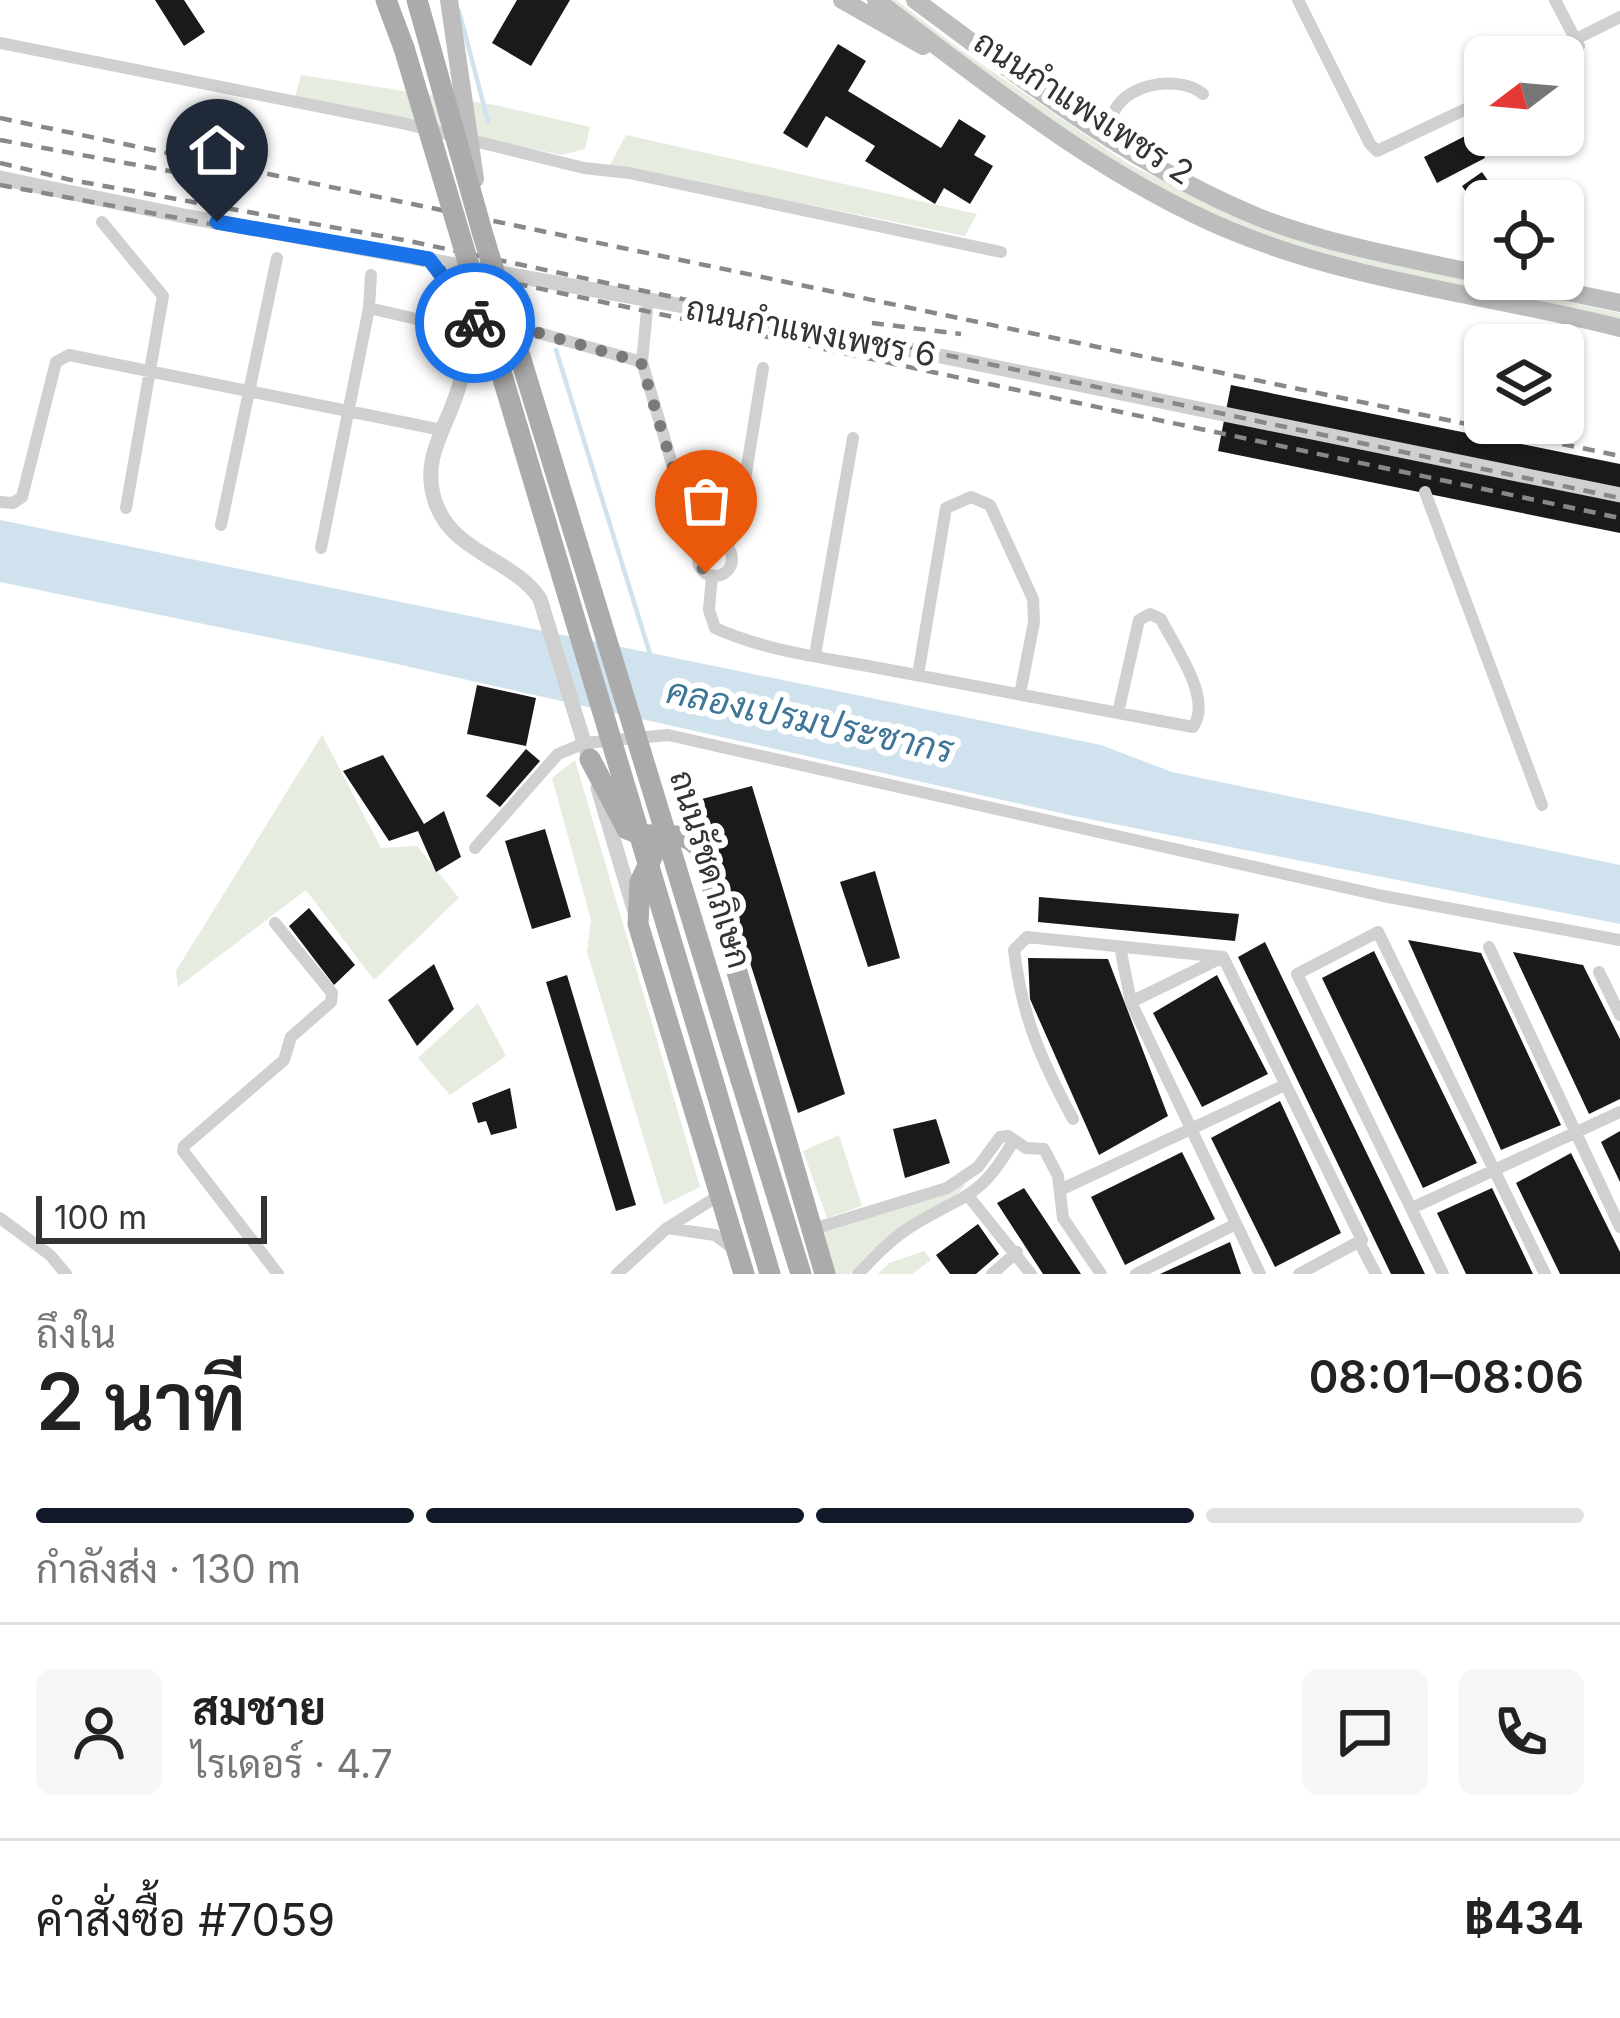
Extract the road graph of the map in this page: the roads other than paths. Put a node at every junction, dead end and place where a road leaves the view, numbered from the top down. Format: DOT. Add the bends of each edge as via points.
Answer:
graph roads {
  1 [pos="388,0"];
  2 [pos="417,0"];
  3 [pos="449,0"];
  4 [pos="842,0"];
  5 [pos="875,0"];
  6 [pos="915,0"];
  7 [pos="1298,0"];
  8 [pos="1556,0"];
  9 [pos="1620,17"];
  10 [pos="1574,36"];
  11 [pos="1582,36"];
  12 [pos="0,43"];
  13 [pos="950,56"];
  14 [pos="1203,94"];
  15 [pos="1464,110"];
  16 [pos="1106,134"];
  17 [pos="0,178"];
  18 [pos="102,222"];
  19 [pos="483,235"];
  20 [pos="1000,252"];
  21 [pos="278,258"];
  22 [pos="429,259"];
  23 [pos="1464,271"];
  24 [pos="371,275"];
  25 [pos="1584,295"];
  26 [pos="648,300"];
  27 [pos="1620,303"];
  28 [pos="369,308"];
  29 [pos="425,321"];
  30 [pos="464,321"];
  31 [pos="1620,328"];
  32 [pos="641,362"];
  33 [pos="763,368"];
  34 [pos="152,369"];
  35 [pos="250,390"];
  36 [pos="348,409"];
  37 [pos="442,430"];
  38 [pos="853,439"];
  39 [pos="1425,492"];
  40 [pos="1620,495"];
  41 [pos="0,502"];
  42 [pos="127,508"];
  43 [pos="221,525"];
  44 [pos="321,548"];
  45 [pos="702,548"];
  46 [pos="728,548"];
  47 [pos="712,575"];
  48 [pos="815,656"];
  49 [pos="918,675"];
  50 [pos="1020,694"];
  51 [pos="1118,713"];
  52 [pos="587,751"];
  53 [pos="1542,805"];
  54 [pos="475,848"];
  55 [pos="710,887"];
  56 [pos="274,923"];
  57 [pos="638,924"];
  58 [pos="1620,940"];
  59 [pos="1120,946"];
  60 [pos="1489,947"];
  61 [pos="1223,957"];
  62 [pos="1599,972"];
  63 [pos="1131,1003"];
  64 [pos="1620,1015"];
  65 [pos="1286,1085"];
  66 [pos="1620,1112"];
  67 [pos="1073,1119"];
  68 [pos="1190,1130"];
  69 [pos="1574,1133"];
  70 [pos="1014,1140"];
  71 [pos="1495,1169"];
  72 [pos="1060,1190"];
  73 [pos="718,1196"];
  74 [pos="969,1197"];
  75 [pos="1412,1208"];
  76 [pos="0,1218"];
  77 [pos="1236,1224"];
  78 [pos="1620,1227"];
  79 [pos="668,1228"];
  80 [pos="813,1229"];
  81 [pos="1359,1242"];
  82 [pos="1017,1252"];
  83 [pos="740,1263"];
  84 [pos="66,1274"];
  85 [pos="278,1274"];
  86 [pos="617,1274"];
  87 [pos="770,1274"];
  88 [pos="801,1274"];
  89 [pos="825,1274"];
  90 [pos="858,1274"];
  91 [pos="992,1274"];
  92 [pos="1030,1274"];
  93 [pos="1101,1274"];
  94 [pos="1136,1274"];
  95 [pos="1260,1274"];
  96 [pos="1299,1274"];
  97 [pos="1376,1274"];
  98 [pos="1442,1274"];
  99 [pos="1545,1274"];
  1 -- 87 [label="main road, ถนนรัชดาภิเษก, bridge"];
  2 -- 19 [label="main road, ถนนรัชดาภิเษก, bridge"];
  3 -- 19 [label="main road, bridge"];
  4 -- 13 [label="main road"];
  5 -- 13 [label="main road, ถนนกำแพงเพชร 2"];
  6 -- 16 [label="main road, ถนนกำแพงเพชร 2"];
  7 -- 15 [label="street" via="1377,152"];
  8 -- 10 [label="street"];
  9 -- 11 [label="street"];
  12 -- 20 [label="street"];
  13 -- 31 [label="main road, ถนนกำแพงเพชร 2" via="1097,160 1232,231 1371,274"];
  14 -- 16 [label="street" via="1171,82 1146,88 1118,105"];
  16 -- 23 [label="main road, ถนนกำแพงเพชร 2" via="1264,219"];
  17 -- 22 [label="street, ถนนกำแพงเพชร 6"];
  18 -- 34 [label="street" via="163,296"];
  19 -- 88 [label="main road, ถนนรัชดาภิเษก, bridge"];
  21 -- 35 [label="street"];
  22 -- 26 [label="street, ถนนกำแพงเพชร 6"];
  22 -- 30 [label="street"];
  24 -- 28 [label="street"];
  25 -- 27 [label="main road"];
  26 -- 32 [label="street"];
  26 -- 40 [label="street, ถนนกำแพงเพชร 6"];
  28 -- 29 [label="street"];
  28 -- 36 [label="street"];
  30 -- 32 [label="street"];
  30 -- 37 [label="street" via="468,358"];
  32 -- 45 [label="street"];
  33 -- 46 [label="street"];
  34 -- 35 [label="street"];
  34 -- 41 [label="street" via="69,355 56,362 22,497"];
  34 -- 42 [label="street"];
  35 -- 36 [label="street"];
  35 -- 43 [label="street"];
  36 -- 37 [label="street"];
  36 -- 44 [label="street"];
  37 -- 52 [label="street" via="430,474 439,511 462,542 527,580 548,620"];
  38 -- 48 [label="street"];
  39 -- 53 [label="street"];
  45 -- 46 [label="street"];
  45 -- 47 [label="street" via="699,564"];
  46 -- 47 [label="street" via="727,570"];
  47 -- 48 [label="street" via="715,628"];
  48 -- 49 [label="street"];
  49 -- 50 [label="street"];
  49 -- 50 [label="street" via="946,508 971,497 990,505 1033,599"];
  50 -- 51 [label="street"];
  51 -- 51 [label="street" via="1193,727 1201,716 1161,619 1150,614 1139,620"];
  52 -- 54 [label="street" via="551,759"];
  52 -- 55 [label="main road" via="627,829 697,842"];
  52 -- 57 [label="street"];
  52 -- 58 [label="street" via="668,735 1383,896"];
  55 -- 57 [label="main road" via="690,848 664,847 644,869"];
  55 -- 80 [label="main road"];
  56 -- 85 [label="street" via="332,1001 291,1036 284,1060 183,1151"];
  57 -- 73 [label="main road"];
  59 -- 61 [label="street"];
  59 -- 63 [label="street"];
  59 -- 67 [label="street" via="1028,938 1014,950 1038,1055"];
  60 -- 69 [label="street"];
  61 -- 63 [label="street"];
  61 -- 65 [label="street"];
  62 -- 64 [label="street"];
  63 -- 68 [label="street"];
  65 -- 68 [label="street"];
  65 -- 81 [label="street"];
  66 -- 69 [label="street"];
  68 -- 72 [label="street"];
  68 -- 77 [label="street"];
  69 -- 71 [label="street"];
  69 -- 78 [label="street"];
  70 -- 72 [label="street" via="1043,1150"];
  70 -- 74 [label="street"];
  70 -- 80 [label="street" via="1000,1137 978,1167 947,1188"];
  71 -- 75 [label="street"];
  71 -- 75 [label="street" via="1378,932 1297,974"];
  71 -- 99 [label="street"];
  72 -- 93 [label="street" via="1063,1218"];
  73 -- 79 [label="street"];
  73 -- 83 [label="main road"];
  74 -- 82 [label="street"];
  74 -- 90 [label="street" via="917,1223"];
  75 -- 98 [label="street"];
  76 -- 84 [label="street"];
  77 -- 94 [label="street"];
  77 -- 95 [label="street"];
  79 -- 83 [label="street" via="715,1235"];
  79 -- 86 [label="street"];
  80 -- 89 [label="main road"];
  81 -- 96 [label="street"];
  81 -- 97 [label="street"];
  82 -- 91 [label="street"];
  82 -- 92 [label="street"];
}
